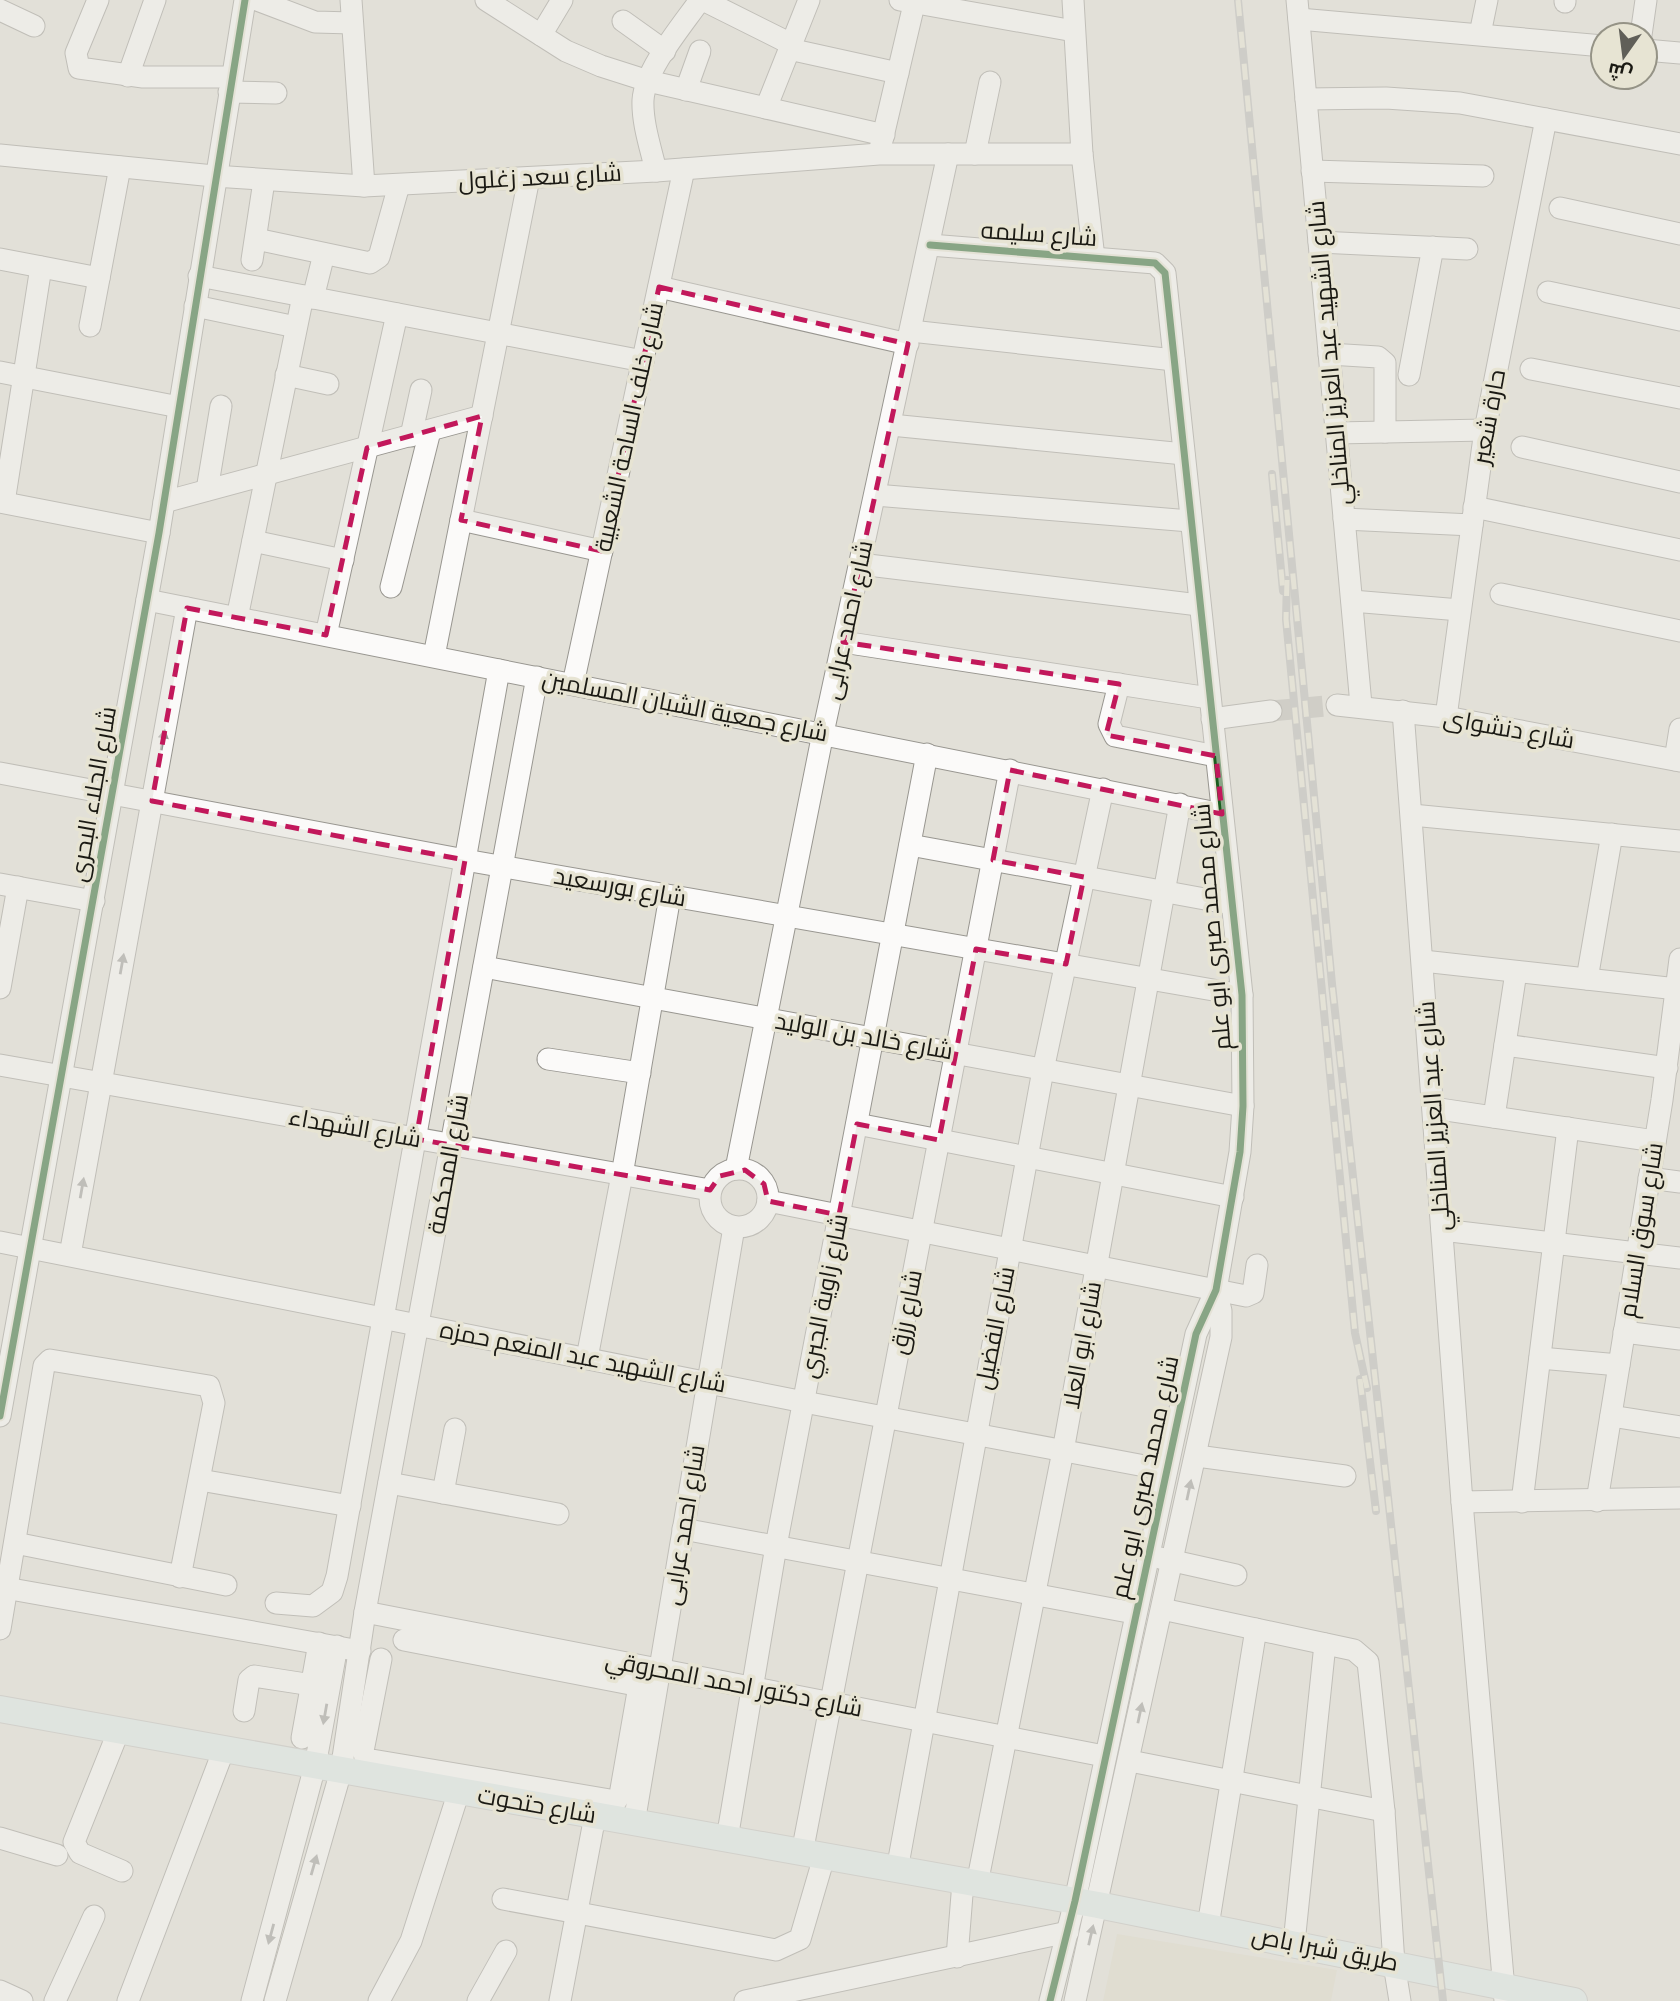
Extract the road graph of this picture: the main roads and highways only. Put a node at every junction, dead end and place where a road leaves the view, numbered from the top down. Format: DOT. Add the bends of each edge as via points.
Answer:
graph roads {
  1 [pos="0,1709"];
  2 [pos="1087,1903"];
  3 [pos="1504,1993"];
  4 [pos="1574,2001"];
  1 -- 2 [label="main road, شارع حتحوت" via="341,1771 614,1814 727,1839"];
  2 -- 3 [label="main road, طريق شبرا باص" via="1294,1942"];
  3 -- 4 [label="main road, طريق شبرا باص"];
}
